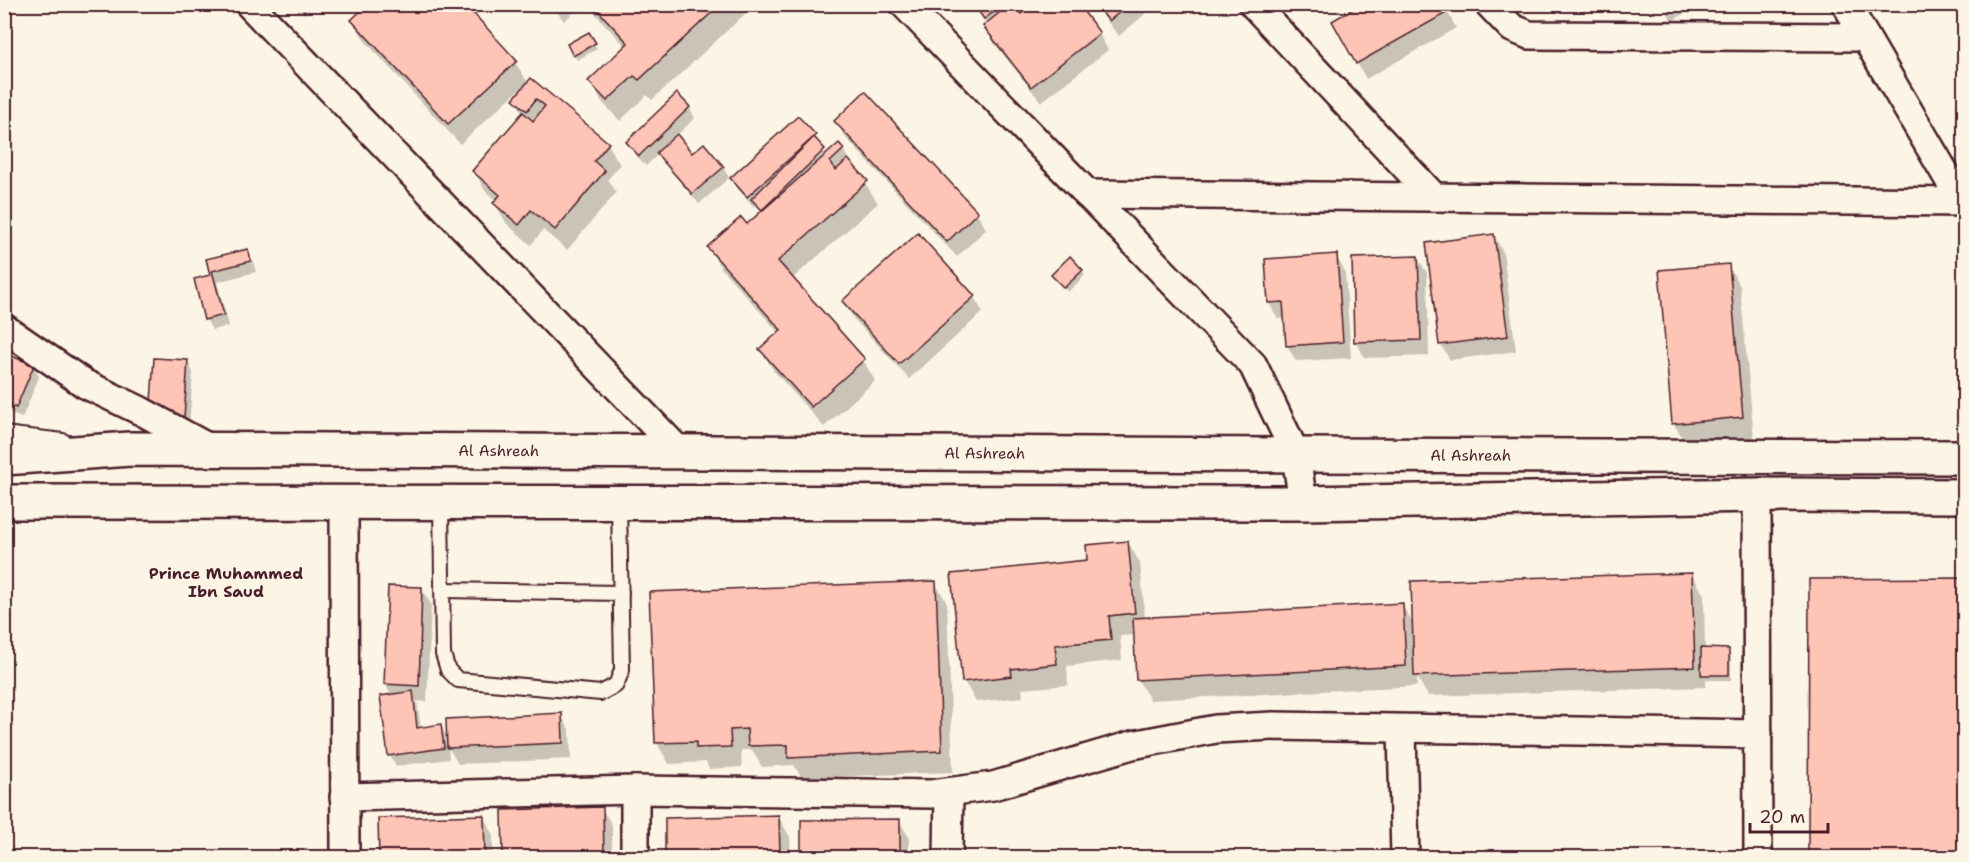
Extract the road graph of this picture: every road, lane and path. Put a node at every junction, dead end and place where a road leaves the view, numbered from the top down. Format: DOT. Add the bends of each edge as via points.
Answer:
graph roads {
  1 [pos="249,4"];
  2 [pos="904,4"];
  3 [pos="1489,4"];
  4 [pos="1846,4"];
  5 [pos="1264,8"];
  6 [pos="1864,37"];
  7 [pos="1087,194"];
  8 [pos="1434,197"];
  9 [pos="1963,202"];
  10 [pos="4,328"];
  11 [pos="4,434"];
  12 [pos="130,449"];
  13 [pos="212,449"];
  14 [pos="680,452"];
  15 [pos="1296,455"];
  16 [pos="1965,457"];
  17 [pos="4,458"];
  18 [pos="1757,495"];
  19 [pos="1965,496"];
  20 [pos="4,502"];
  21 [pos="344,502"];
  22 [pos="441,502"];
  23 [pos="619,503"];
  24 [pos="1303,503"];
  25 [pos="442,590"];
  26 [pos="621,593"];
  27 [pos="1402,729"];
  28 [pos="1758,734"];
  29 [pos="635,790"];
  30 [pos="949,792"];
  31 [pos="344,797"];
  32 [pos="345,858"];
  33 [pos="635,858"];
  34 [pos="948,858"];
  35 [pos="1405,858"];
  36 [pos="1758,858"];
  1 -- 14 [label="street"];
  2 -- 7 [label="street"];
  3 -- 6 [label="street" via="1512,28 1529,35"];
  4 -- 6 [label="street"];
  5 -- 8 [label="street"];
  6 -- 9 [label="street"];
  7 -- 8 [label="street"];
  7 -- 15 [label="street" via="1253,365"];
  8 -- 9 [label="street"];
  10 -- 13 [label="street" via="85,384"];
  11 -- 12 [label="lane"];
  12 -- 13 [label="street, Al Ashreah"];
  12 -- 17 [label="street, Al Ashreah"];
  13 -- 14 [label="street, Al Ashreah"];
  14 -- 15 [label="street, Al Ashreah"];
  15 -- 16 [label="street, Al Ashreah"];
  15 -- 24 [label="street"];
  18 -- 19 [label="street"];
  18 -- 24 [label="street"];
  18 -- 28 [label="street"];
  20 -- 21 [label="street"];
  21 -- 22 [label="street"];
  21 -- 31 [label="street"];
  22 -- 23 [label="street"];
  22 -- 25 [label="lane"];
  23 -- 24 [label="street"];
  23 -- 26 [label="lane"];
  25 -- 26 [label="lane"];
  25 -- 26 [label="lane" via="443,654 448,670 458,680 601,693 616,685 622,670"];
  27 -- 28 [label="street"];
  27 -- 30 [label="street" via="1216,729 1132,745 993,786"];
  27 -- 35 [label="street"];
  28 -- 36 [label="street"];
  29 -- 30 [label="street"];
  29 -- 31 [label="street"];
  29 -- 33 [label="street"];
  30 -- 34 [label="street"];
  31 -- 32 [label="street"];
}
